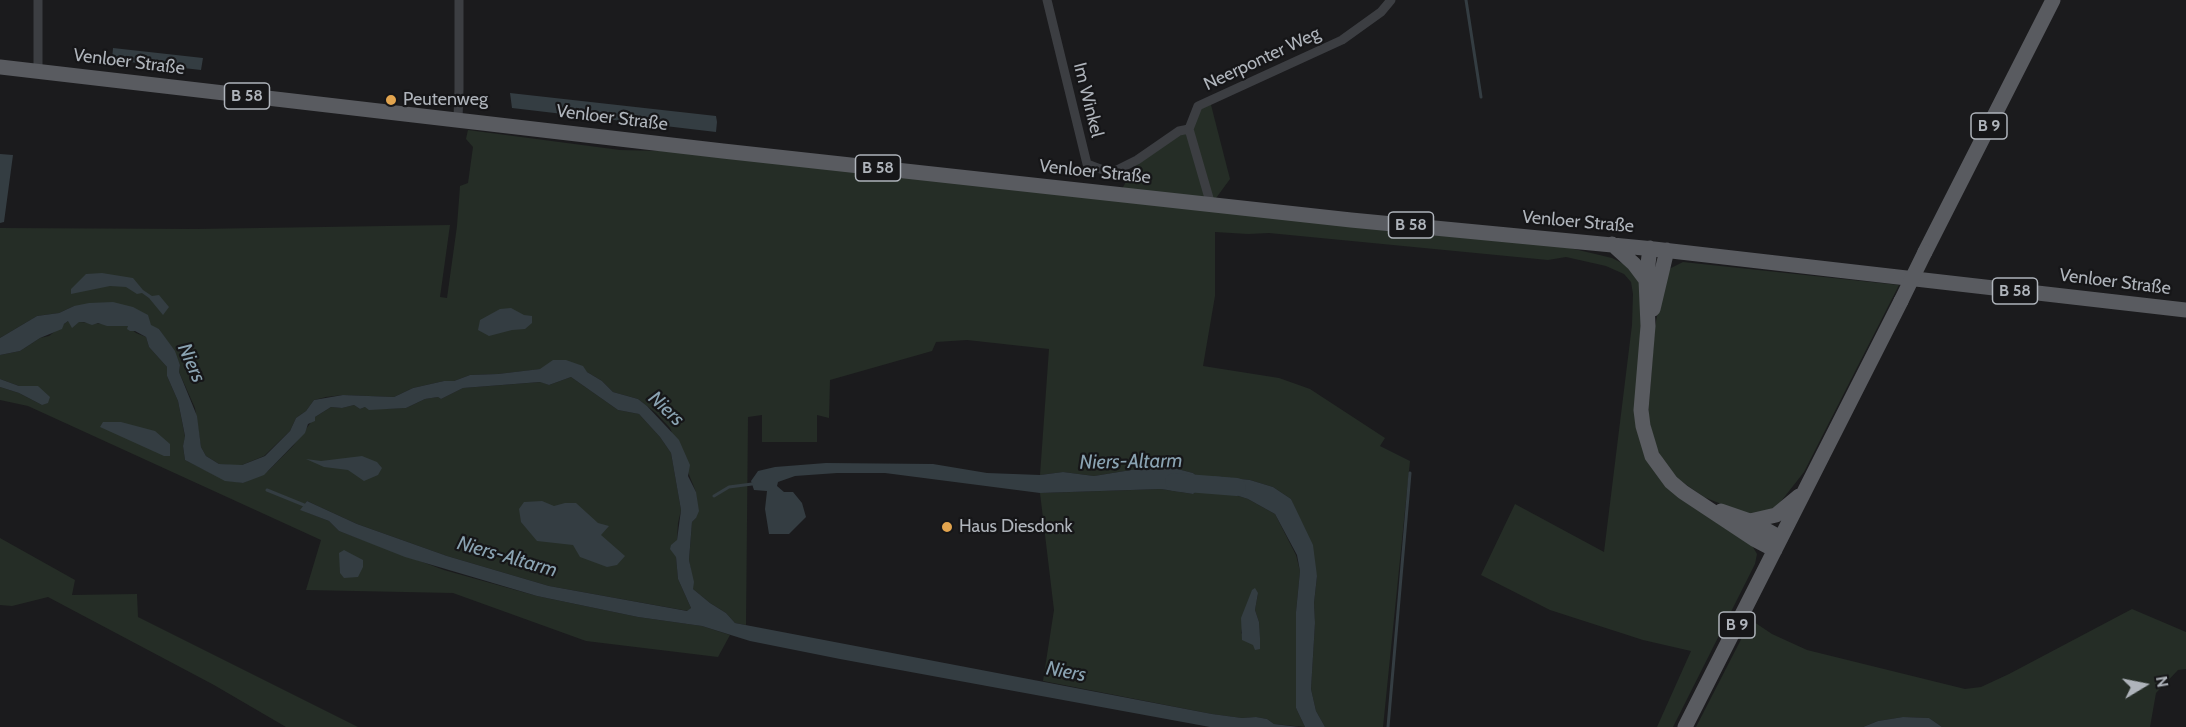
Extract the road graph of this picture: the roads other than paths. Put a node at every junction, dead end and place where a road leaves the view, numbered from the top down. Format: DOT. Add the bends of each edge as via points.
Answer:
graph roads {
  1 [pos="38,0"];
  2 [pos="459,0"];
  3 [pos="1047,0"];
  4 [pos="1392,0"];
  5 [pos="2053,0"];
  6 [pos="0,67"];
  7 [pos="38,71"];
  8 [pos="458,119"];
  9 [pos="1189,129"];
  10 [pos="1211,205"];
  11 [pos="1612,244"];
  12 [pos="1650,248"];
  13 [pos="1667,250"];
  14 [pos="1646,280"];
  15 [pos="2186,310"];
  16 [pos="1648,326"];
  17 [pos="1804,492"];
  18 [pos="1696,501"];
  19 [pos="1750,522"];
  20 [pos="1778,544"];
  21 [pos="1684,727"];
  1 -- 7 [label="street"];
  2 -- 8 [label="street"];
  3 -- 9 [label="street, Im Winkel" via="1087,164 1111,173 1179,131"];
  4 -- 9 [label="street, Neerponter Weg" via="1342,40 1198,106"];
  5 -- 17 [label="main road, B 9, bridge"];
  6 -- 7 [label="main road, Venloer Straße / B 58"];
  7 -- 8 [label="main road, Venloer Straße / B 58"];
  8 -- 10 [label="main road, Venloer Straße / B 58"];
  9 -- 10 [label="street"];
  10 -- 11 [label="main road, Venloer Straße / B 58"];
  11 -- 12 [label="main road, Venloer Straße / B 58"];
  11 -- 14 [label="main road"];
  12 -- 13 [label="main road, Venloer Straße / B 58"];
  12 -- 14 [label="main road"];
  13 -- 15 [label="main road, Venloer Straße / B 58"];
  13 -- 16 [label="main road"];
  14 -- 16 [label="main road"];
  16 -- 18 [label="main road" via="1641,410 1646,441 1671,482"];
  17 -- 19 [label="main road" via="1776,515"];
  17 -- 20 [label="main road, B 9"];
  18 -- 19 [label="main road"];
  18 -- 20 [label="main road" via="1754,539"];
  19 -- 20 [label="main road"];
  20 -- 21 [label="main road, B 9"];
}
